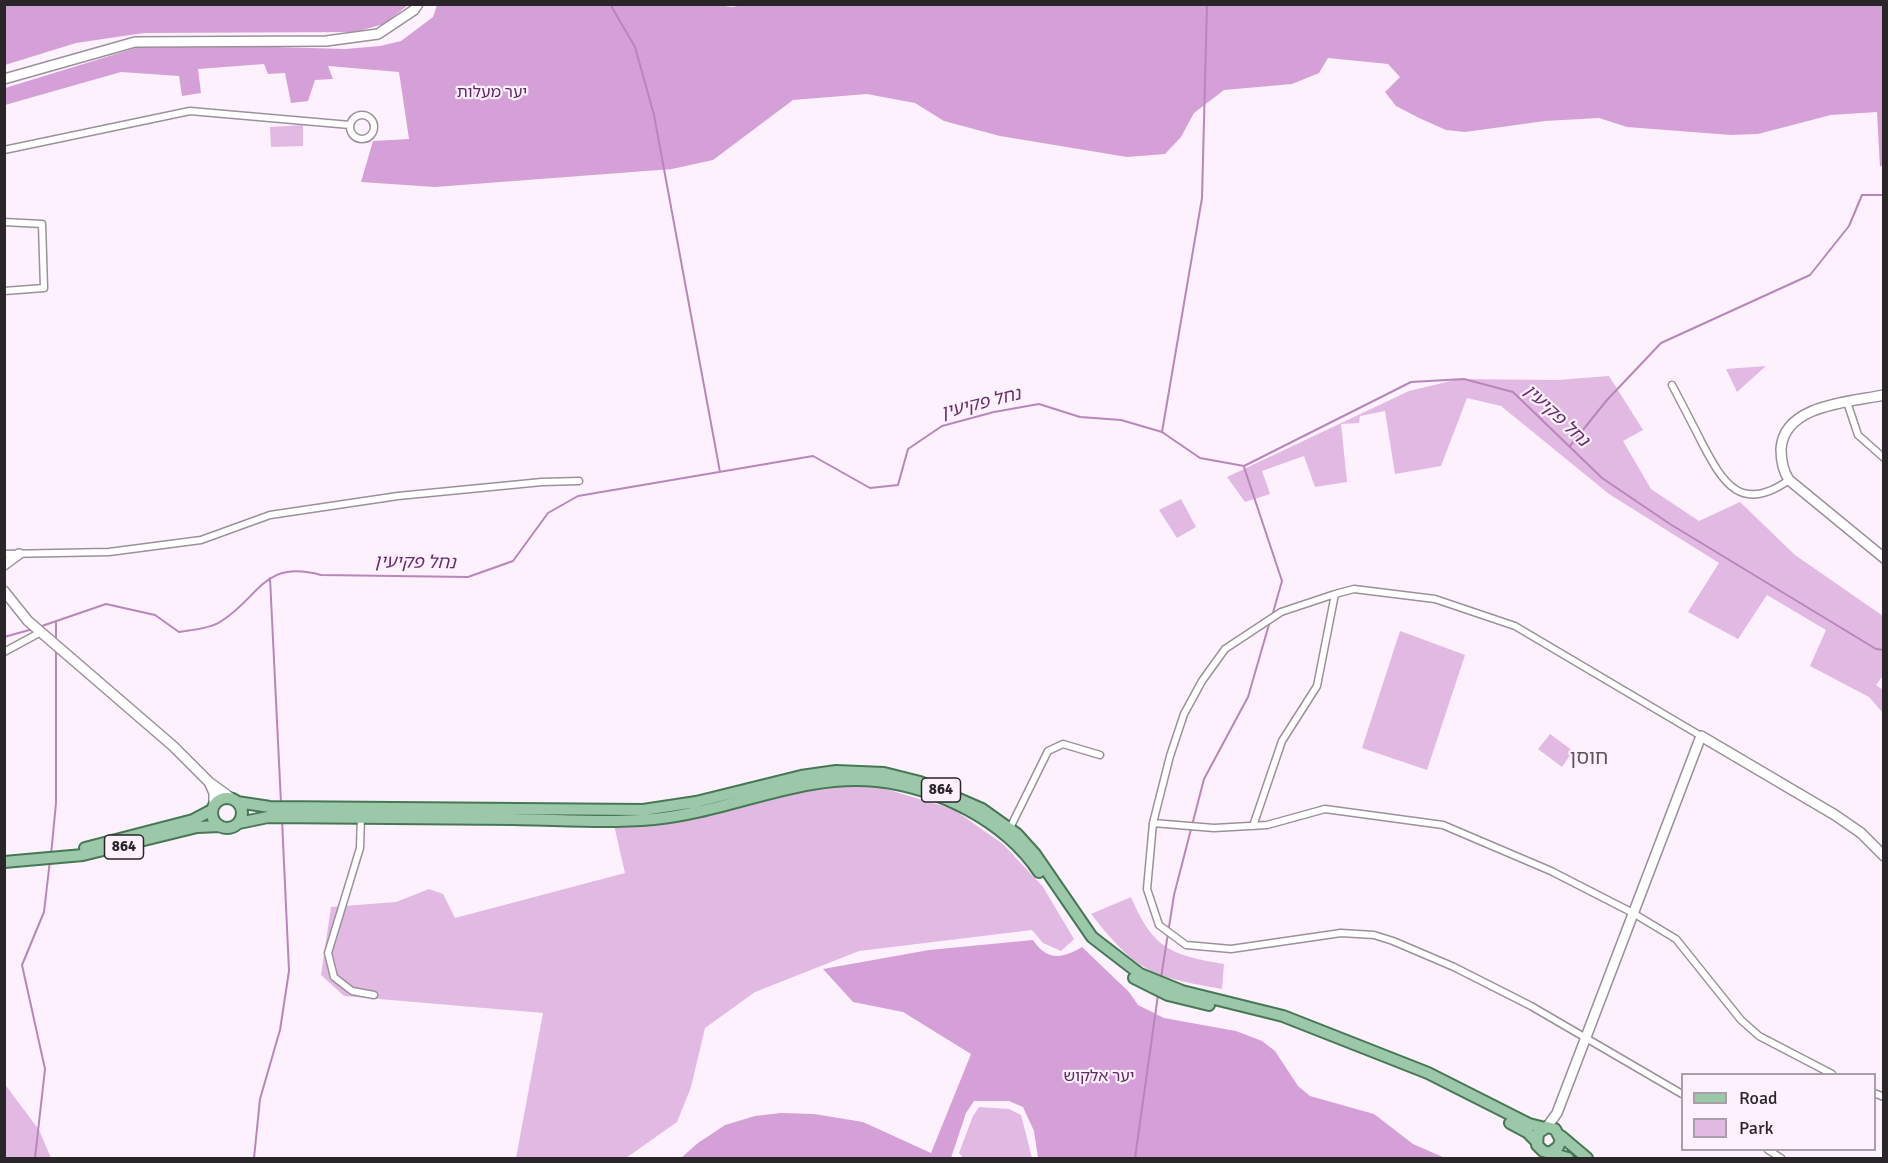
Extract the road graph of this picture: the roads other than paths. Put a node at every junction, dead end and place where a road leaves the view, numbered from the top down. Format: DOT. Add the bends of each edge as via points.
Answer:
graph roads {
  1 [pos="418,4"];
  2 [pos="4,79"];
  3 [pos="350,125"];
  4 [pos="4,150"];
  5 [pos="4,222"];
  6 [pos="4,291"];
  7 [pos="1672,385"];
  8 [pos="1884,395"];
  9 [pos="1847,402"];
  10 [pos="1884,458"];
  11 [pos="1789,480"];
  12 [pos="579,481"];
  13 [pos="4,554"];
  14 [pos="19,554"];
  15 [pos="1884,558"];
  16 [pos="4,566"];
  17 [pos="4,591"];
  18 [pos="1335,594"];
  19 [pos="41,632"];
  20 [pos="4,652"];
  21 [pos="1701,736"];
  22 [pos="1100,756"];
  23 [pos="209,782"];
  24 [pos="234,800"];
  25 [pos="213,808"];
  26 [pos="347,808"];
  27 [pos="362,818"];
  28 [pos="239,823"];
  29 [pos="1153,823"];
  30 [pos="220,826"];
  31 [pos="1254,826"];
  32 [pos="1010,828"];
  33 [pos="1884,856"];
  34 [pos="4,862"];
  35 [pos="26,862"];
  36 [pos="1633,913"];
  37 [pos="374,995"];
  38 [pos="1585,1038"];
  39 [pos="1830,1073"];
  40 [pos="1681,1094"];
  41 [pos="1557,1113"];
  42 [pos="1546,1127"];
  43 [pos="1560,1134"];
  44 [pos="1536,1141"];
  45 [pos="1551,1152"];
  46 [pos="1568,1158"];
  47 [pos="1587,1158"];
  1 -- 2 [label="street" via="378,34 326,41 135,42"];
  3 -- 3 [label="street" via="352,136 359,139 375,130 369,115 353,117"];
  3 -- 4 [label="street" via="190,111"];
  5 -- 6 [label="street" via="42,224 44,288"];
  7 -- 11 [label="street" via="1718,472 1730,486 1759,494 1777,489"];
  8 -- 9 [label="street"];
  9 -- 10 [label="street" via="1858,435"];
  9 -- 11 [label="street" via="1807,414 1790,427 1783,438 1781,457"];
  11 -- 15 [label="street"];
  12 -- 14 [label="street" via="398,496 270,515 201,540 120,551"];
  13 -- 14 [label="street"];
  14 -- 16 [label="street"];
  17 -- 19 [label="street"];
  18 -- 21 [label="street" via="1354,589 1435,599 1515,626"];
  18 -- 29 [label="street" via="1281,612 1225,649 1184,714"];
  18 -- 31 [label="street" via="1317,686 1282,741"];
  19 -- 20 [label="street"];
  19 -- 23 [label="street"];
  21 -- 33 [label="street" via="1835,815"];
  21 -- 36 [label="street"];
  22 -- 32 [label="street" via="1063,744 1048,751"];
  23 -- 24 [label="street"];
  23 -- 25 [label="street" via="214,793"];
  24 -- 25 [label="main road" via="221,799"];
  24 -- 26 [label="main road, 864" via="270,807"];
  24 -- 28 [label="main road" via="243,813"];
  25 -- 30 [label="main road" via="213,820"];
  25 -- 35 [label="main road, 864" via="193,820"];
  26 -- 27 [label="street"];
  26 -- 32 [label="main road, 864" via="643,810 696,802 801,776 852,770 884,773 930,785"];
  27 -- 28 [label="main road, 864" via="268,817"];
  27 -- 37 [label="street" via="360,848 328,953 334,977 352,991"];
  27 -- 44 [label="main road, 864" via="635,820 697,813 824,782 876,781 913,788 966,810 1007,836 1035,867 1076,928 1114,965 1139,982 1180,999 1270,1018 1401,1070 1519,1127"];
  28 -- 30 [label="main road" via="230,828"];
  29 -- 31 [label="street" via="1214,828"];
  29 -- 38 [label="street" via="1147,889 1159,925 1186,945 1231,949 1341,933 1374,935 1454,967"];
  30 -- 35 [label="main road, 864" via="197,827 83,855"];
  31 -- 36 [label="street" via="1325,809 1443,825 1551,871"];
  32 -- 42 [label="main road, 864" via="1035,854 1092,937 1140,974 1182,992 1283,1016 1428,1073 1530,1124"];
  34 -- 35 [label="main road, 864"];
  36 -- 38 [label="street"];
  36 -- 39 [label="street" via="1676,939 1741,1020 1759,1036"];
  38 -- 40 [label="street"];
  38 -- 41 [label="street"];
  41 -- 42 [label="street"];
  41 -- 43 [label="street"];
  42 -- 43 [label="main road"];
  42 -- 44 [label="main road" via="1538,1133"];
  43 -- 45 [label="main road" via="1561,1144"];
  43 -- 47 [label="main road"];
  44 -- 45 [label="main road" via="1540,1148"];
  45 -- 46 [label="main road"];
}
